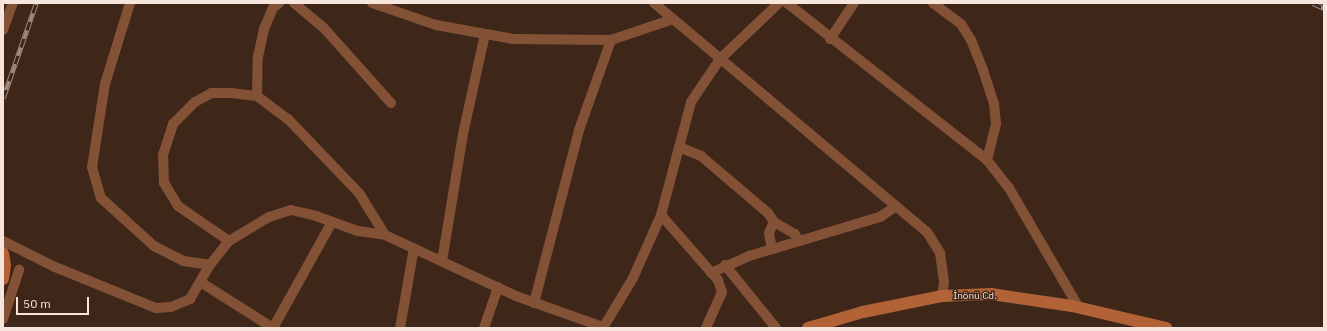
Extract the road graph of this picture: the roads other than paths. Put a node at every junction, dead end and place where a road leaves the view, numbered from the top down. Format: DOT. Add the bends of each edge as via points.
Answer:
graph roads {
  1 [pos="13,3"];
  2 [pos="130,3"];
  3 [pos="279,3"];
  4 [pos="294,3"];
  5 [pos="372,3"];
  6 [pos="654,3"];
  7 [pos="779,3"];
  8 [pos="787,3"];
  9 [pos="854,3"];
  10 [pos="933,3"];
  11 [pos="673,19"];
  12 [pos="3,30"];
  13 [pos="485,34"];
  14 [pos="830,39"];
  15 [pos="611,40"];
  16 [pos="720,59"];
  17 [pos="256,96"];
  18 [pos="391,103"];
  19 [pos="679,147"];
  20 [pos="987,160"];
  21 [pos="895,207"];
  22 [pos="661,215"];
  23 [pos="332,222"];
  24 [pos="774,222"];
  25 [pos="385,235"];
  26 [pos="798,240"];
  27 [pos="3,241"];
  28 [pos="229,241"];
  29 [pos="414,248"];
  30 [pos="772,249"];
  31 [pos="3,253"];
  32 [pos="442,261"];
  33 [pos="725,265"];
  34 [pos="210,266"];
  35 [pos="19,270"];
  36 [pos="711,273"];
  37 [pos="3,279"];
  38 [pos="202,283"];
  39 [pos="498,287"];
  40 [pos="942,296"];
  41 [pos="534,303"];
  42 [pos="1079,308"];
  43 [pos="3,319"];
  44 [pos="273,328"];
  45 [pos="400,328"];
  46 [pos="484,328"];
  47 [pos="603,328"];
  48 [pos="706,328"];
  49 [pos="776,328"];
  50 [pos="808,328"];
  51 [pos="1166,328"];
  1 -- 12 [label="street"];
  2 -- 34 [label="street" via="105,84 92,167 101,198 154,246 183,262"];
  3 -- 17 [label="street" via="273,8 264,29 258,57"];
  4 -- 18 [label="street" via="324,27"];
  5 -- 13 [label="street" via="436,25"];
  6 -- 11 [label="street"];
  7 -- 16 [label="street"];
  8 -- 14 [label="street"];
  9 -- 14 [label="street"];
  10 -- 20 [label="street" via="961,24 971,40 983,70 994,104 996,124"];
  11 -- 15 [label="street"];
  11 -- 16 [label="street"];
  13 -- 15 [label="street" via="513,39"];
  13 -- 32 [label="street" via="463,134"];
  14 -- 20 [label="street"];
  15 -- 41 [label="street" via="579,130"];
  16 -- 19 [label="street" via="691,102"];
  16 -- 21 [label="street"];
  17 -- 25 [label="street" via="288,119 359,193"];
  17 -- 28 [label="street" via="231,92 211,93 195,102 174,124 163,154 164,183 178,206"];
  19 -- 22 [label="street"];
  19 -- 24 [label="street" via="701,156 768,212"];
  20 -- 42 [label="street" via="1009,188"];
  21 -- 26 [label="street" via="880,217"];
  21 -- 40 [label="street" via="927,232 940,253 944,282"];
  22 -- 36 [label="street"];
  22 -- 47 [label="street" via="633,278"];
  23 -- 25 [label="street" via="358,231"];
  23 -- 28 [label="street" via="291,210 269,217"];
  23 -- 44 [label="street"];
  24 -- 26 [label="street" via="796,234"];
  24 -- 30 [label="street" via="769,233"];
  25 -- 29 [label="street"];
  26 -- 30 [label="street"];
  27 -- 38 [label="street" via="55,268 156,308 171,307 190,299"];
  28 -- 34 [label="street"];
  29 -- 32 [label="street"];
  29 -- 45 [label="street"];
  30 -- 33 [label="street"];
  31 -- 37 [label="street" via="6,264"];
  32 -- 39 [label="street"];
  33 -- 36 [label="street"];
  33 -- 49 [label="street"];
  34 -- 38 [label="street"];
  35 -- 43 [label="street"];
  36 -- 48 [label="street" via="718,280 722,292"];
  38 -- 44 [label="street"];
  39 -- 41 [label="street"];
  39 -- 46 [label="street"];
  40 -- 42 [label="street, İnönü Cd." via="991,294"];
  40 -- 50 [label="street, İnönü Cd." via="863,312"];
  41 -- 47 [label="street"];
  42 -- 51 [label="street, İnönü Cd."];
}
